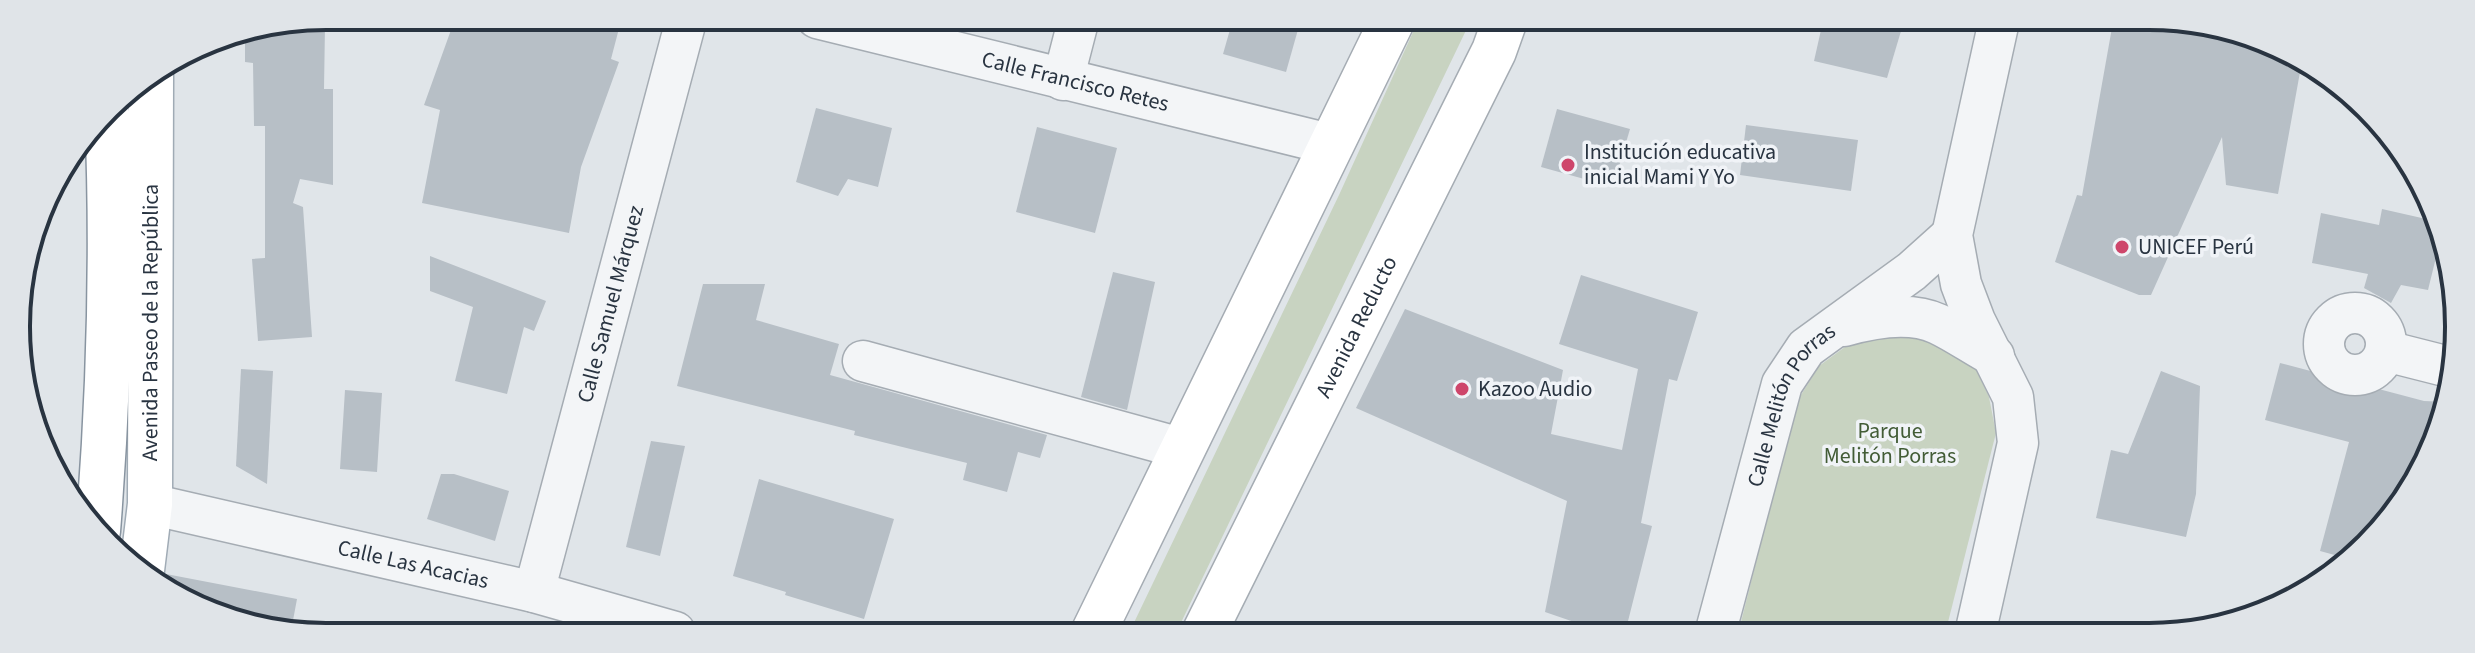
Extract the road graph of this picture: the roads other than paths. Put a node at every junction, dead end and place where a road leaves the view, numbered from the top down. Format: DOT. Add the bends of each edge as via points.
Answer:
graph roads {
  1 [pos="684,30"];
  2 [pos="865,30"];
  3 [pos="1076,30"];
  4 [pos="1388,30"];
  5 [pos="1504,30"];
  6 [pos="1997,30"];
  7 [pos="1063,80"];
  8 [pos="151,88"];
  9 [pos="107,128"];
  10 [pos="1333,145"];
  11 [pos="1952,235"];
  12 [pos="1829,330"];
  13 [pos="2386,351"];
  14 [pos="1994,356"];
  15 [pos="863,361"];
  16 [pos="2442,365"];
  17 [pos="1184,449"];
  18 [pos="150,504"];
  19 [pos="99,516"];
  20 [pos="143,560"];
  21 [pos="534,592"];
  22 [pos="643,623"];
  23 [pos="1098,623"];
  24 [pos="1218,623"];
  25 [pos="1718,623"];
  26 [pos="1977,623"];
  1 -- 21 [label="street, Calle Samuel Márquez"];
  2 -- 7 [label="street, Calle Francisco Retes"];
  3 -- 7 [label="street"];
  4 -- 10 [label="main road"];
  5 -- 24 [label="main road, Avenida Reducto"];
  6 -- 11 [label="street"];
  7 -- 10 [label="street, Calle Francisco Retes"];
  8 -- 18 [label="main road, Avenida Paseo de la República"];
  9 -- 19 [label="main road" via="109,284"];
  10 -- 17 [label="main road"];
  11 -- 12 [label="street, Calle Melitón Porras" via="1885,292"];
  11 -- 14 [label="street" via="1961,284"];
  12 -- 14 [label="street" via="1875,318 1923,320"];
  12 -- 25 [label="street, Calle Melitón Porras" via="1806,348 1782,384"];
  13 -- 16 [label="street"];
  14 -- 26 [label="street" via="2013,397 2018,443"];
  15 -- 17 [label="street"];
  17 -- 23 [label="main road"];
  18 -- 20 [label="main road, Avenida Paseo de la República"];
  18 -- 21 [label="street, Calle Las Acacias"];
  21 -- 22 [label="street, Calle Las Acacias"];
}
